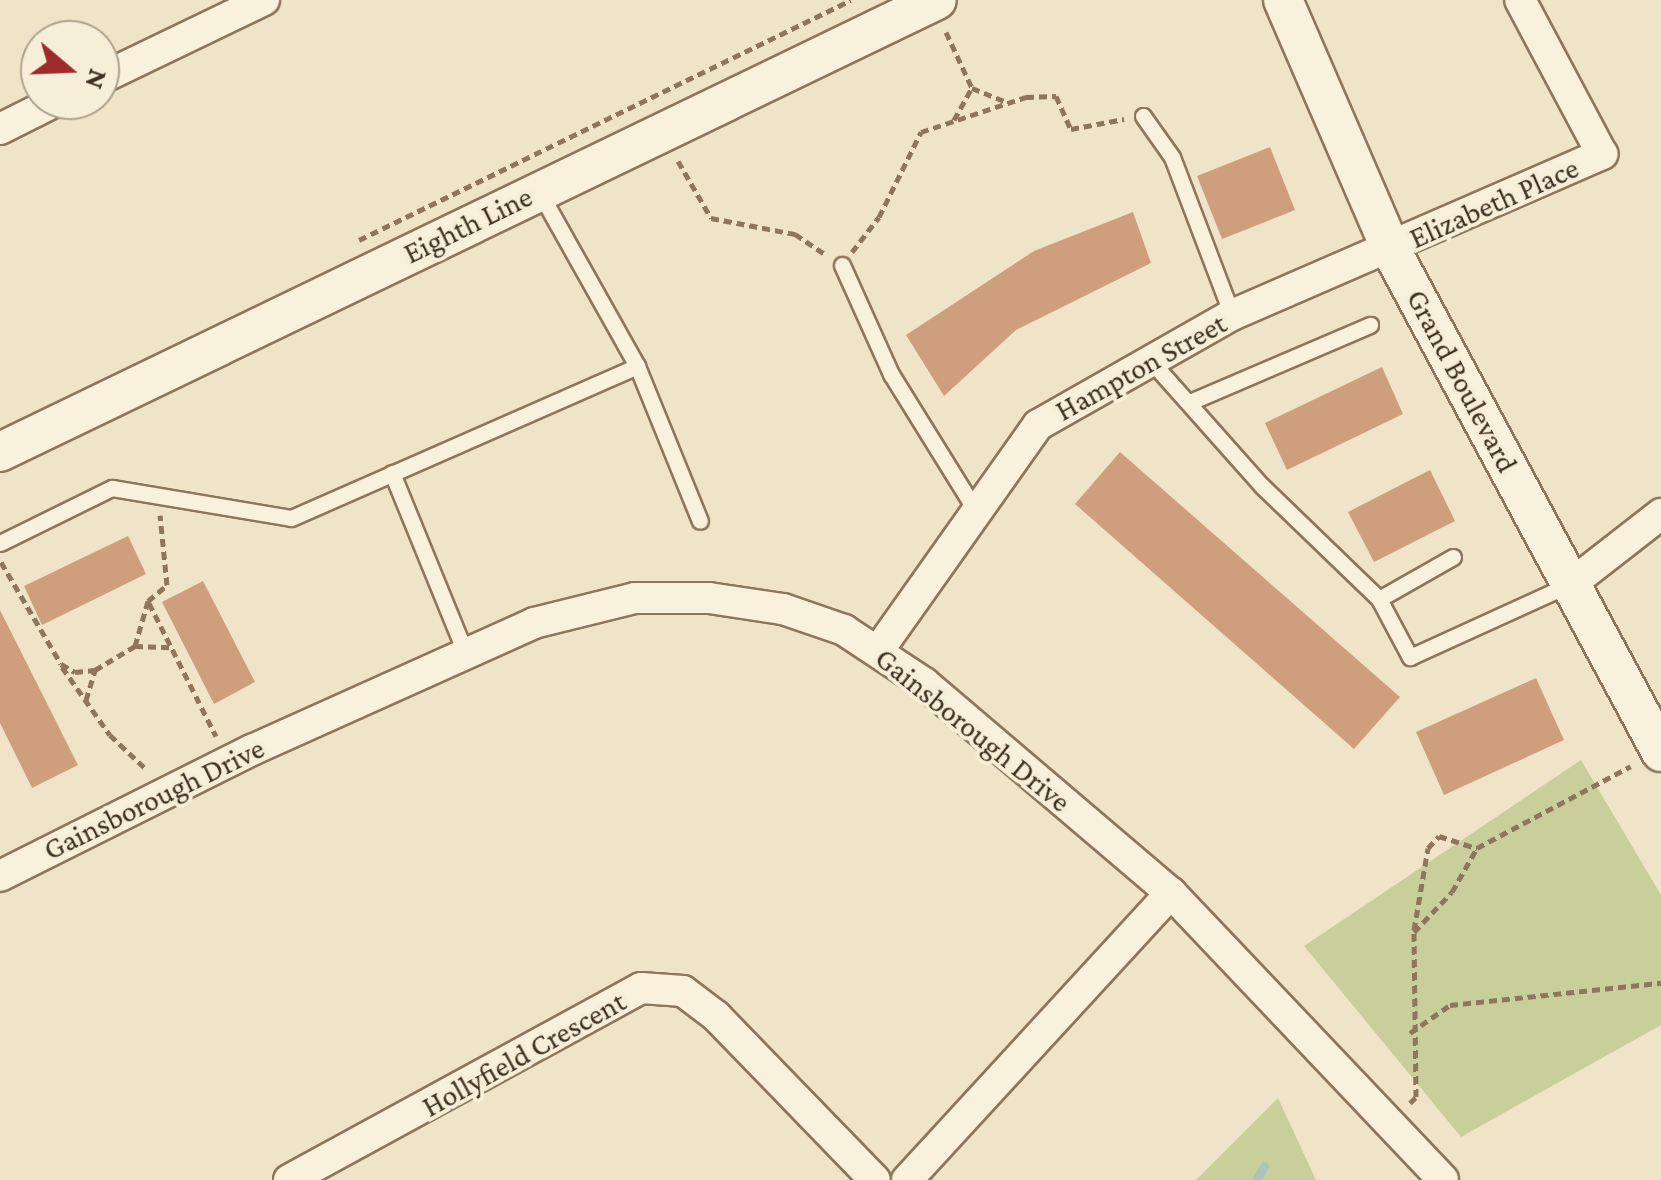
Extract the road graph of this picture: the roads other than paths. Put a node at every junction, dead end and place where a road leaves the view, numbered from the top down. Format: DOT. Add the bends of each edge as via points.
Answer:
graph roads {
  1 [pos="264,0"];
  2 [pos="1283,0"];
  3 [pos="1520,0"];
  4 [pos="935,1"];
  5 [pos="120,69"];
  6 [pos="1143,116"];
  7 [pos="539,191"];
  8 [pos="1391,250"];
  9 [pos="842,265"];
  10 [pos="1232,314"];
  11 [pos="1370,325"];
  12 [pos="1150,360"];
  13 [pos="637,366"];
  14 [pos="1190,402"];
  15 [pos="0,452"];
  16 [pos="392,473"];
  17 [pos="974,508"];
  18 [pos="1661,514"];
  19 [pos="700,521"];
  20 [pos="0,543"];
  21 [pos="1452,557"];
  22 [pos="1571,584"];
  23 [pos="1379,599"];
  24 [pos="878,651"];
  25 [pos="466,654"];
  26 [pos="1660,751"];
  27 [pos="0,876"];
  28 [pos="1171,893"];
  29 [pos="289,1180"];
  30 [pos="875,1180"];
  31 [pos="907,1180"];
  32 [pos="1443,1180"];
  1 -- 5 [label="street"];
  2 -- 8 [label="street, Grand Boulevard"];
  3 -- 8 [label="street, Elizabeth Place" via="1602,154"];
  4 -- 7 [label="street, Eighth Line"];
  6 -- 10 [label="lane" via="1172,157"];
  7 -- 13 [label="lane"];
  7 -- 15 [label="street, Eighth Line"];
  8 -- 10 [label="street, Hampton Street"];
  8 -- 22 [label="street, Grand Boulevard"];
  9 -- 17 [label="lane" via="891,374"];
  10 -- 12 [label="street, Hampton Street"];
  11 -- 14 [label="lane"];
  12 -- 14 [label="lane"];
  12 -- 17 [label="street, Hampton Street" via="1038,426"];
  13 -- 16 [label="lane"];
  13 -- 19 [label="lane"];
  14 -- 23 [label="lane" via="1262,486"];
  16 -- 20 [label="lane" via="291,518 112,488"];
  16 -- 25 [label="lane"];
  17 -- 24 [label="street, Hampton Street"];
  18 -- 22 [label="street"];
  21 -- 23 [label="lane"];
  22 -- 23 [label="lane" via="1410,657"];
  22 -- 26 [label="street, Grand Boulevard"];
  24 -- 25 [label="street, Gainsborough Drive" via="844,630 783,609 708,598 635,598 534,623"];
  24 -- 28 [label="street, Gainsborough Drive" via="924,682"];
  25 -- 27 [label="street, Gainsborough Drive" via="229,761"];
  28 -- 31 [label="street"];
  28 -- 32 [label="street, Gainsborough Drive"];
  29 -- 30 [label="street, Hollyfield Crescent" via="640,988 683,991 716,1016"];
}
